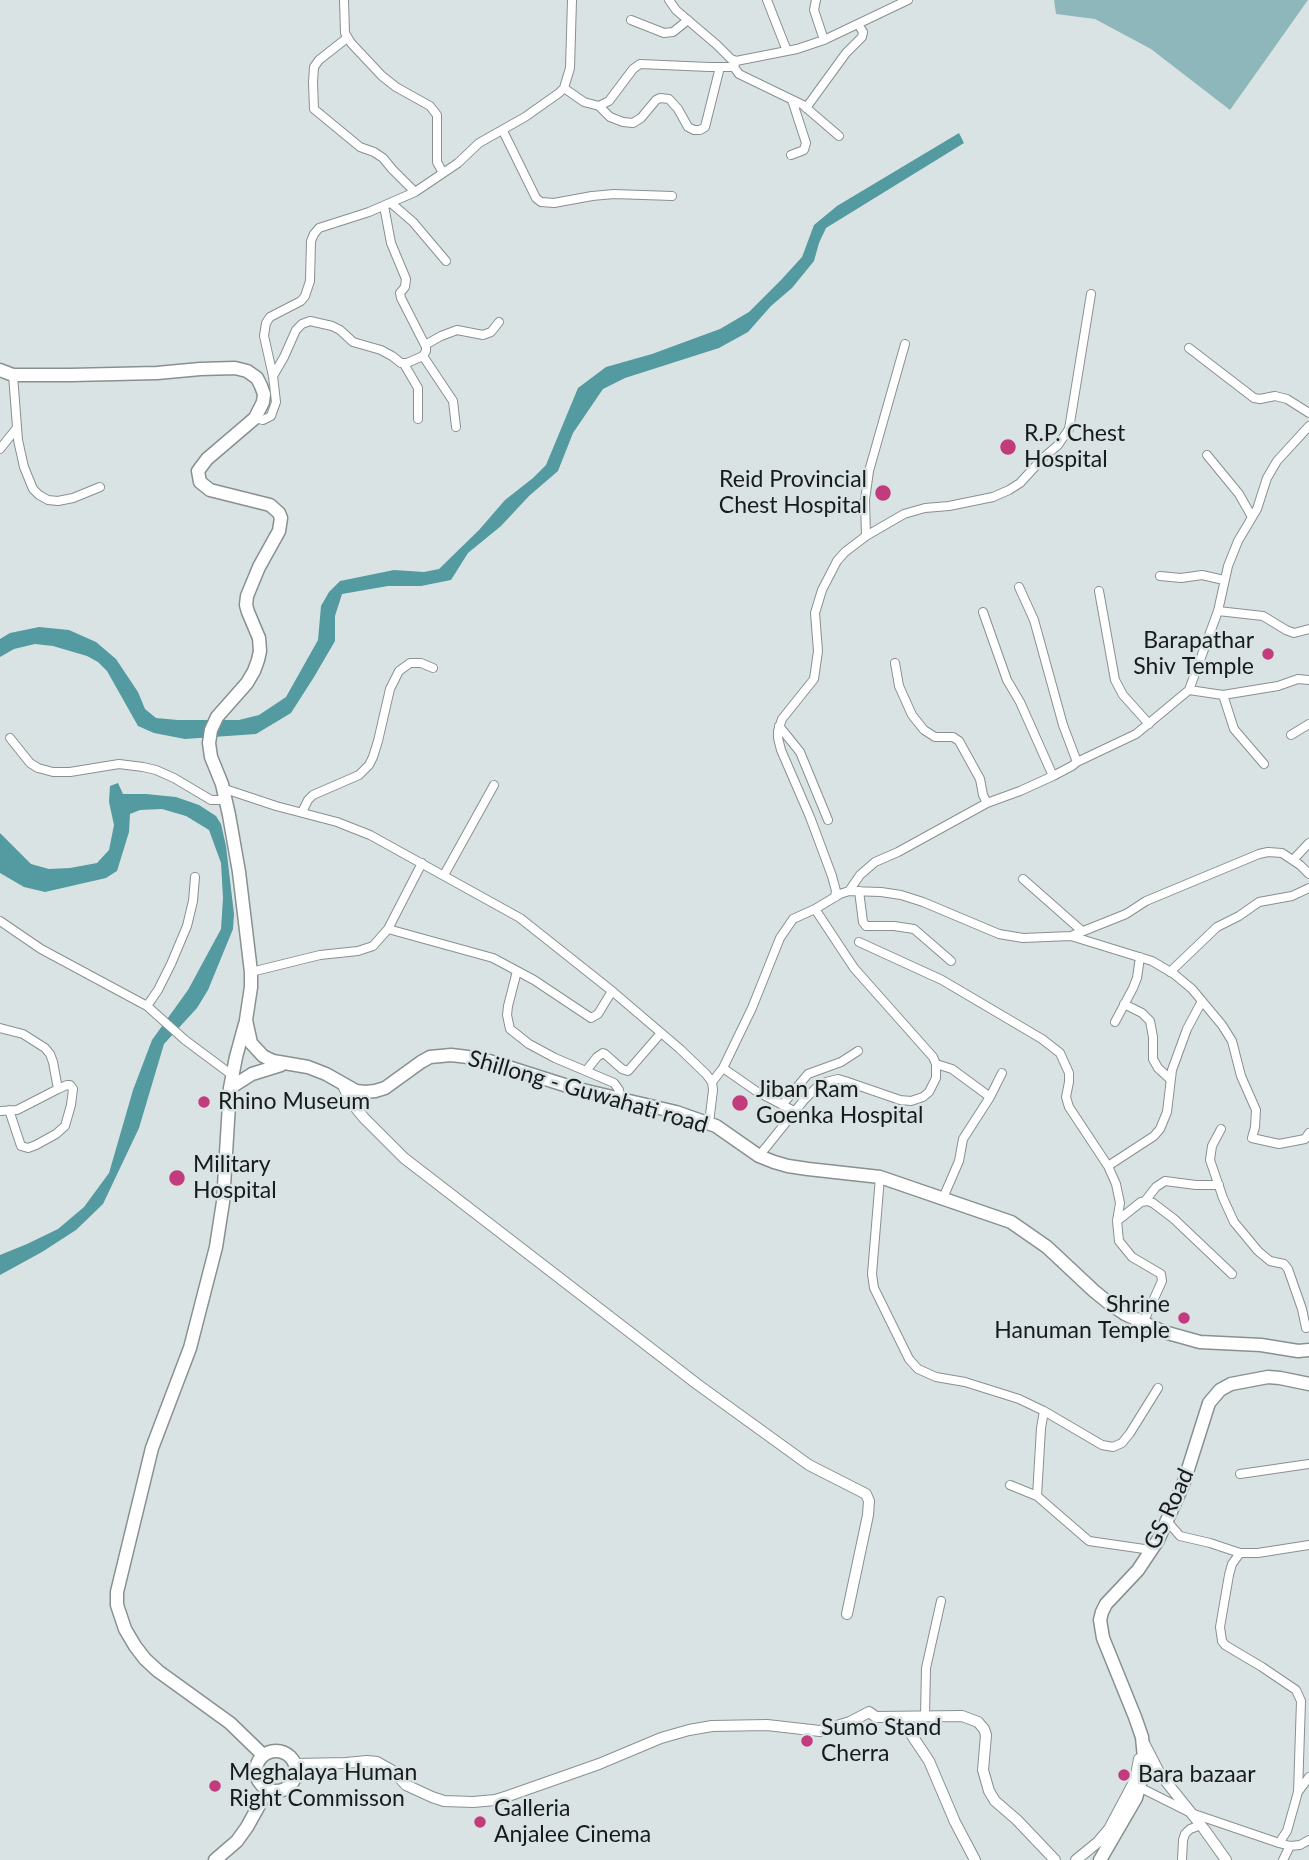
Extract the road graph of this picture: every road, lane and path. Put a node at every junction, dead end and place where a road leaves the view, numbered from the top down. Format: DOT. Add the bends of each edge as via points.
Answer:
graph roads {
  1 [pos="344,0"];
  2 [pos="572,0"];
  3 [pos="669,0"];
  4 [pos="767,0"];
  5 [pos="816,0"];
  6 [pos="908,0"];
  7 [pos="631,20"];
  8 [pos="688,20"];
  9 [pos="858,24"];
  10 [pos="347,38"];
  11 [pos="824,40"];
  12 [pos="787,51"];
  13 [pos="735,64"];
  14 [pos="720,67"];
  15 [pos="564,88"];
  16 [pos="792,100"];
  17 [pos="599,106"];
  18 [pos="806,108"];
  19 [pos="503,131"];
  20 [pos="839,136"];
  21 [pos="791,155"];
  22 [pos="443,173"];
  23 [pos="415,191"];
  24 [pos="672,195"];
  25 [pos="388,204"];
  26 [pos="446,261"];
  27 [pos="1091,294"];
  28 [pos="499,322"];
  29 [pos="905,344"];
  30 [pos="425,345"];
  31 [pos="1189,348"];
  32 [pos="423,356"];
  33 [pos="404,364"];
  34 [pos="4,371"];
  35 [pos="273,376"];
  36 [pos="1309,413"];
  37 [pos="255,418"];
  38 [pos="418,419"];
  39 [pos="1309,426"];
  40 [pos="456,427"];
  41 [pos="16,429"];
  42 [pos="0,449"];
  43 [pos="1207,455"];
  44 [pos="100,487"];
  45 [pos="1252,517"];
  46 [pos="866,536"];
  47 [pos="1160,576"];
  48 [pos="1224,580"];
  49 [pos="1019,587"];
  50 [pos="1099,591"];
  51 [pos="1218,611"];
  52 [pos="983,612"];
  53 [pos="1309,628"];
  54 [pos="895,663"];
  55 [pos="433,668"];
  56 [pos="1309,680"];
  57 [pos="1189,690"];
  58 [pos="1223,695"];
  59 [pos="1309,723"];
  60 [pos="1149,724"];
  61 [pos="779,726"];
  62 [pos="1291,734"];
  63 [pos="10,738"];
  64 [pos="1077,762"];
  65 [pos="1264,764"];
  66 [pos="1054,776"];
  67 [pos="494,785"];
  68 [pos="223,791"];
  69 [pos="987,803"];
  70 [pos="302,812"];
  71 [pos="828,820"];
  72 [pos="1309,843"];
  73 [pos="1293,860"];
  74 [pos="422,863"];
  75 [pos="1309,874"];
  76 [pos="444,875"];
  77 [pos="195,877"];
  78 [pos="1023,879"];
  79 [pos="1309,888"];
  80 [pos="849,891"];
  81 [pos="859,891"];
  82 [pos="835,897"];
  83 [pos="815,909"];
  84 [pos="0,921"];
  85 [pos="388,929"];
  86 [pos="1082,931"];
  87 [pos="1071,936"];
  88 [pos="859,942"];
  89 [pos="1140,957"];
  90 [pos="951,961"];
  91 [pos="517,971"];
  92 [pos="251,972"];
  93 [pos="1170,972"];
  94 [pos="612,991"];
  95 [pos="1202,1001"];
  96 [pos="1124,1004"];
  97 [pos="149,1009"];
  98 [pos="246,1020"];
  99 [pos="1115,1022"];
  100 [pos="0,1028"];
  101 [pos="662,1033"];
  102 [pos="859,1051"];
  103 [pos="288,1063"];
  104 [pos="936,1064"];
  105 [pos="723,1068"];
  106 [pos="586,1071"];
  107 [pos="1002,1073"];
  108 [pos="1170,1079"];
  109 [pos="231,1082"];
  110 [pos="712,1082"];
  111 [pos="342,1083"];
  112 [pos="58,1088"];
  113 [pos="990,1097"];
  114 [pos="620,1099"];
  115 [pos="782,1105"];
  116 [pos="5,1110"];
  117 [pos="794,1111"];
  118 [pos="709,1123"];
  119 [pos="1221,1129"];
  120 [pos="1309,1133"];
  121 [pos="759,1156"];
  122 [pos="1108,1166"];
  123 [pos="880,1177"];
  124 [pos="1219,1185"];
  125 [pos="943,1198"];
  126 [pos="1145,1201"];
  127 [pos="1117,1221"];
  128 [pos="1232,1275"];
  129 [pos="1143,1323"];
  130 [pos="1306,1328"];
  131 [pos="1309,1350"];
  132 [pos="1309,1384"];
  133 [pos="1158,1388"];
  134 [pos="1044,1411"];
  135 [pos="1309,1464"];
  136 [pos="1240,1474"];
  137 [pos="1010,1485"];
  138 [pos="1037,1496"];
  139 [pos="1167,1521"];
  140 [pos="1309,1545"];
  141 [pos="1151,1550"];
  142 [pos="1240,1553"];
  143 [pos="941,1601"];
  144 [pos="847,1614"];
  145 [pos="1309,1692"];
  146 [pos="1300,1697"];
  147 [pos="925,1716"];
  148 [pos="892,1717"];
  149 [pos="1143,1741"];
  150 [pos="263,1755"];
  151 [pos="295,1763"];
  152 [pos="1309,1777"];
  153 [pos="1139,1787"];
  154 [pos="268,1789"];
  155 [pos="1298,1792"];
  156 [pos="1191,1813"];
  157 [pos="1201,1825"];
  158 [pos="1309,1840"];
  159 [pos="1279,1843"];
  160 [pos="1290,1846"];
  161 [pos="215,1860"];
  162 [pos="975,1860"];
  163 [pos="1055,1860"];
  164 [pos="1076,1860"];
  165 [pos="1100,1860"];
  166 [pos="1182,1860"];
  167 [pos="1226,1860"];
  168 [pos="1283,1860"];
  1 -- 10 [label="street"];
  2 -- 15 [label="street" via="571,59"];
  3 -- 8 [label="street"];
  4 -- 12 [label="street"];
  5 -- 11 [label="street" via="814,10"];
  6 -- 9 [label="street"];
  7 -- 8 [label="street" via="664,33"];
  8 -- 13 [label="street"];
  9 -- 11 [label="street"];
  9 -- 18 [label="street" via="862,37"];
  10 -- 22 [label="street" via="382,76 435,111 437,162"];
  10 -- 23 [label="street" via="314,67 314,109 343,135 383,158"];
  11 -- 12 [label="street"];
  12 -- 13 [label="street"];
  13 -- 14 [label="street"];
  13 -- 16 [label="street" via="741,75"];
  14 -- 17 [label="street" via="640,64 614,96"];
  14 -- 17 [label="street" via="705,127 700,130 688,127 669,99 656,100 633,123 610,117"];
  15 -- 17 [label="street"];
  15 -- 19 [label="street"];
  16 -- 18 [label="street"];
  16 -- 21 [label="street" via="806,143 804,150"];
  18 -- 20 [label="street"];
  19 -- 22 [label="street"];
  19 -- 24 [label="street" via="541,202 614,194"];
  22 -- 23 [label="street"];
  23 -- 25 [label="street"];
  25 -- 26 [label="street" via="413,222"];
  25 -- 30 [label="street" via="391,243 406,279 401,298"];
  25 -- 35 [label="street" via="314,234 305,296 270,317 264,329"];
  27 -- 46 [label="street" via="1069,429 1058,445 1009,490 904,514"];
  28 -- 30 [label="street" via="487,333 457,330"];
  29 -- 46 [label="street" via="869,471"];
  30 -- 32 [label="street"];
  31 -- 36 [label="street" via="1254,398 1287,399"];
  32 -- 33 [label="street"];
  32 -- 40 [label="street" via="449,392"];
  33 -- 35 [label="street" via="353,342 332,326 310,321 296,330"];
  33 -- 38 [label="street" via="418,388"];
  34 -- 37 [label="main road" via="157,373 234,368 257,378 261,386 263,402"];
  34 -- 41 [label="street"];
  35 -- 37 [label="street" via="274,409 267,419"];
  37 -- 68 [label="main road" via="198,471 200,482 210,490 270,505 281,518 247,596 259,639 258,660 211,730 211,757"];
  39 -- 45 [label="street" via="1277,461"];
  41 -- 42 [label="street"];
  41 -- 44 [label="street" via="24,467 39,495 58,500"];
  43 -- 45 [label="street"];
  45 -- 48 [label="street"];
  46 -- 61 [label="street" via="837,561 822,590 815,613 818,651 814,679"];
  47 -- 48 [label="street" via="1202,575"];
  48 -- 51 [label="street"];
  49 -- 64 [label="street" via="1034,620"];
  50 -- 60 [label="street" via="1115,680"];
  51 -- 53 [label="street" via="1264,616 1294,633"];
  51 -- 57 [label="street"];
  52 -- 66 [label="street" via="1007,680"];
  54 -- 69 [label="street" via="912,715 935,737 959,741"];
  55 -- 70 [label="street" via="411,663 399,671 369,765 359,775 313,795"];
  56 -- 58 [label="street"];
  57 -- 58 [label="street"];
  57 -- 60 [label="street"];
  58 -- 65 [label="street" via="1234,729"];
  59 -- 62 [label="street"];
  60 -- 64 [label="street"];
  61 -- 71 [label="street" via="800,752"];
  61 -- 82 [label="street" via="781,750 832,876"];
  63 -- 68 [label="street" via="30,763 53,772 119,764 156,770 211,800"];
  64 -- 66 [label="street"];
  66 -- 69 [label="street"];
  67 -- 76 [label="street"];
  68 -- 70 [label="street"];
  68 -- 92 [label="main road" via="235,844"];
  69 -- 80 [label="street" via="875,862"];
  70 -- 74 [label="street" via="370,835"];
  72 -- 73 [label="street"];
  73 -- 75 [label="street"];
  73 -- 86 [label="street" via="1282,853 1259,854"];
  74 -- 76 [label="street"];
  74 -- 85 [label="street"];
  76 -- 94 [label="street" via="520,918"];
  77 -- 97 [label="street" via="187,926"];
  78 -- 86 [label="street"];
  79 -- 93 [label="street" via="1259,902 1217,927"];
  80 -- 81 [label="street"];
  80 -- 82 [label="street"];
  81 -- 87 [label="street" via="901,895 1009,936"];
  81 -- 90 [label="street" via="866,926 914,929"];
  82 -- 83 [label="street"];
  83 -- 104 [label="street" via="854,968"];
  83 -- 105 [label="street" via="793,919 780,938"];
  84 -- 97 [label="street"];
  85 -- 91 [label="street" via="493,958"];
  85 -- 92 [label="street" via="366,949"];
  86 -- 87 [label="street"];
  87 -- 89 [label="street"];
  88 -- 122 [label="street" via="942,980 1060,1053 1069,1073 1069,1107"];
  89 -- 93 [label="street"];
  89 -- 96 [label="street" via="1137,978"];
  91 -- 94 [label="street" via="591,1018"];
  91 -- 106 [label="street" via="508,1006 510,1029 529,1044"];
  92 -- 98 [label="main road"];
  93 -- 95 [label="street"];
  94 -- 101 [label="street"];
  95 -- 108 [label="street"];
  95 -- 120 [label="street" via="1232,1041 1256,1110 1252,1138 1279,1144 1305,1139"];
  96 -- 99 [label="street"];
  96 -- 108 [label="street" via="1147,1017 1152,1027 1153,1059"];
  97 -- 109 [label="street"];
  98 -- 103 [label="main road, Shillong - Guwahati road" via="258,1052"];
  98 -- 109 [label="main road"];
  100 -- 112 [label="street" via="23,1034 45,1048"];
  101 -- 106 [label="street" via="628,1071 606,1054 597,1057"];
  101 -- 110 [label="street"];
  102 -- 115 [label="street" via="808,1074"];
  103 -- 109 [label="main road"];
  103 -- 111 [label="main road, Shillong - Guwahati road" via="317,1070"];
  104 -- 113 [label="street" via="953,1069"];
  104 -- 117 [label="street" via="933,1086 916,1100 900,1100 838,1079 819,1085"];
  105 -- 110 [label="street"];
  105 -- 115 [label="street"];
  106 -- 114 [label="street" via="614,1083"];
  107 -- 113 [label="street"];
  108 -- 122 [label="street" via="1167,1112 1160,1129"];
  109 -- 150 [label="main road" via="223,1202 214,1256 190,1348 147,1464 117,1605 125,1629 145,1659 230,1723"];
  110 -- 118 [label="street"];
  111 -- 114 [label="main road, Shillong - Guwahati road" via="356,1091 375,1091 430,1057 451,1055 489,1061"];
  111 -- 144 [label="street" via="364,1118 404,1158 697,1384 810,1465 866,1494 867,1515"];
  112 -- 116 [label="street" via="22,1108"];
  112 -- 116 [label="street" via="67,1085 73,1089 65,1126 36,1145 21,1146"];
  113 -- 125 [label="street" via="963,1139"];
  114 -- 118 [label="main road, Shillong - Guwahati road"];
  115 -- 117 [label="street"];
  117 -- 121 [label="street"];
  118 -- 121 [label="main road, Shillong - Guwahati road"];
  119 -- 124 [label="street" via="1210,1153"];
  121 -- 123 [label="main road, Shillong - Guwahati road" via="788,1166"];
  122 -- 127 [label="street" via="1119,1194"];
  123 -- 125 [label="main road, Shillong - Guwahati road"];
  123 -- 134 [label="street" via="874,1288 909,1359 926,1374 965,1382"];
  124 -- 126 [label="street" via="1165,1181"];
  124 -- 130 [label="street" via="1234,1222 1247,1239 1265,1258 1282,1262 1288,1269"];
  125 -- 129 [label="main road, Shillong - Guwahati road" via="1027,1231 1110,1304"];
  126 -- 127 [label="street"];
  126 -- 128 [label="street" via="1174,1219"];
  127 -- 129 [label="street" via="1123,1247 1161,1277"];
  129 -- 131 [label="main road, Shillong - Guwahati road" via="1200,1342"];
  132 -- 139 [label="main road, GS Road" via="1268,1377 1220,1390 1209,1403"];
  133 -- 134 [label="street" via="1130,1433 1113,1447 1102,1446"];
  134 -- 138 [label="street"];
  135 -- 136 [label="street"];
  137 -- 138 [label="street"];
  138 -- 141 [label="street" via="1089,1541"];
  139 -- 141 [label="main road, GS Road"];
  139 -- 142 [label="street" via="1180,1536"];
  140 -- 142 [label="street"];
  141 -- 149 [label="main road, GS Road" via="1106,1604 1100,1620"];
  142 -- 146 [label="street" via="1229,1575 1222,1641"];
  143 -- 147 [label="street" via="926,1668"];
  145 -- 146 [label="street"];
  146 -- 155 [label="street"];
  147 -- 148 [label="street"];
  147 -- 163 [label="street" via="962,1716 978,1722 986,1735 983,1770 989,1791"];
  148 -- 151 [label="street" via="869,1712 820,1731 754,1725 689,1730 495,1800 444,1801 425,1795 377,1762"];
  148 -- 162 [label="street" via="905,1724 929,1761"];
  149 -- 153 [label="main road, GS Road"];
  149 -- 156 [label="street" via="1160,1774"];
  149 -- 164 [label="street" via="1135,1780 1114,1820 1098,1842"];
  150 -- 151 [label="main road" via="281,1751"];
  150 -- 154 [label="main road" via="256,1776"];
  151 -- 154 [label="main road" via="289,1785"];
  152 -- 155 [label="street"];
  153 -- 156 [label="street"];
  153 -- 165 [label="main road, GS Road"];
  154 -- 161 [label="main road" via="237,1841"];
  155 -- 159 [label="street"];
  156 -- 157 [label="street"];
  156 -- 159 [label="street"];
  157 -- 166 [label="street" via="1185,1834"];
  157 -- 167 [label="street"];
  158 -- 160 [label="street"];
  159 -- 160 [label="street"];
  160 -- 168 [label="street"];
}
